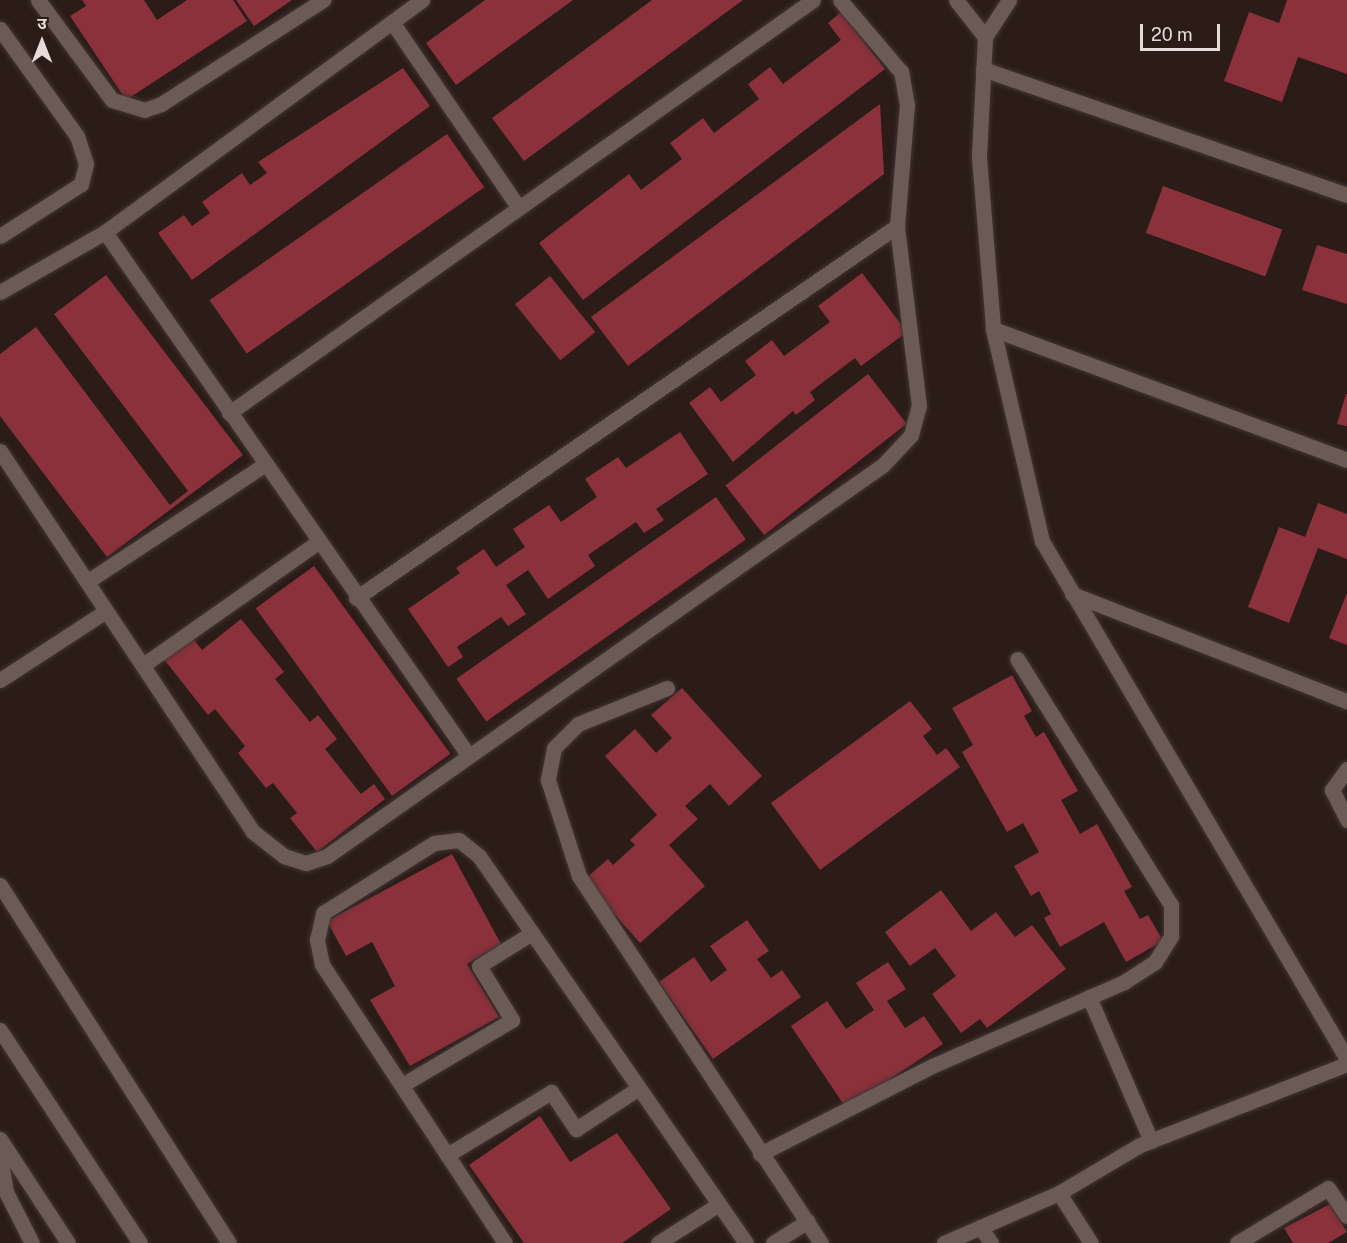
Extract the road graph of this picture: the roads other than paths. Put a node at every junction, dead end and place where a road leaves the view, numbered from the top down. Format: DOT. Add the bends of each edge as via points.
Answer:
graph roads {
  1 [pos="38,0"];
  2 [pos="323,0"];
  3 [pos="422,0"];
  4 [pos="813,0"];
  5 [pos="840,0"];
  6 [pos="956,0"];
  7 [pos="1009,0"];
  8 [pos="392,22"];
  9 [pos="0,29"];
  10 [pos="985,37"];
  11 [pos="983,69"];
  12 [pos="1347,195"];
  13 [pos="519,208"];
  14 [pos="897,226"];
  15 [pos="105,232"];
  16 [pos="0,236"];
  17 [pos="0,292"];
  18 [pos="993,329"];
  19 [pos="229,412"];
  20 [pos="0,451"];
  21 [pos="1347,460"];
  22 [pos="264,465"];
  23 [pos="318,542"];
  24 [pos="88,581"];
  25 [pos="1072,594"];
  26 [pos="356,598"];
  27 [pos="106,611"];
  28 [pos="1017,659"];
  29 [pos="144,665"];
  30 [pos="0,680"];
  31 [pos="667,688"];
  32 [pos="1347,702"];
  33 [pos="467,753"];
  34 [pos="1347,769"];
  35 [pos="1347,820"];
  36 [pos="0,885"];
  37 [pos="532,933"];
  38 [pos="1089,998"];
  39 [pos="0,1030"];
  40 [pos="1347,1059"];
  41 [pos="1347,1064"];
  42 [pos="402,1086"];
  43 [pos="639,1088"];
  44 [pos="0,1139"];
  45 [pos="1151,1141"];
  46 [pos="760,1154"];
  47 [pos="0,1155"];
  48 [pos="447,1155"];
  49 [pos="1059,1193"];
  50 [pos="719,1204"];
  51 [pos="1347,1216"];
  52 [pos="808,1221"];
  53 [pos="980,1227"];
  54 [pos="32,1243"];
  55 [pos="68,1243"];
  56 [pos="140,1243"];
  57 [pos="229,1243"];
  58 [pos="505,1243"];
  59 [pos="658,1243"];
  60 [pos="746,1243"];
  61 [pos="772,1243"];
  62 [pos="821,1243"];
  63 [pos="944,1243"];
  64 [pos="991,1243"];
  65 [pos="1091,1243"];
  66 [pos="1238,1243"];
  1 -- 2 [label="street" via="112,100 144,110 161,104"];
  3 -- 8 [label="street"];
  4 -- 13 [label="street"];
  5 -- 14 [label="street" via="901,72 907,105"];
  6 -- 10 [label="street"];
  7 -- 10 [label="street"];
  8 -- 13 [label="street"];
  8 -- 15 [label="street"];
  9 -- 16 [label="street" via="77,136 86,164 81,184"];
  10 -- 11 [label="street"];
  11 -- 12 [label="street"];
  11 -- 18 [label="street" via="979,158"];
  13 -- 19 [label="street"];
  14 -- 26 [label="street"];
  14 -- 33 [label="street" via="919,406 911,435 883,465"];
  15 -- 17 [label="street"];
  15 -- 19 [label="street"];
  18 -- 21 [label="street"];
  18 -- 25 [label="street" via="1042,541"];
  19 -- 22 [label="street"];
  20 -- 24 [label="street"];
  22 -- 23 [label="street"];
  22 -- 24 [label="street"];
  23 -- 26 [label="street"];
  23 -- 29 [label="street"];
  24 -- 27 [label="street"];
  25 -- 32 [label="street"];
  25 -- 40 [label="street"];
  26 -- 33 [label="street"];
  27 -- 29 [label="street"];
  27 -- 30 [label="street"];
  28 -- 38 [label="street" via="1171,905 1172,936 1155,962"];
  29 -- 33 [label="street" via="252,831 284,856 306,863 356,837"];
  31 -- 46 [label="street" via="578,724 554,748 548,780 579,876"];
  34 -- 35 [label="street" via="1332,790"];
  36 -- 57 [label="street"];
  37 -- 42 [label="street" via="480,966 512,1020"];
  37 -- 42 [label="street" via="479,856 459,840 434,843 323,914 316,940 322,964"];
  37 -- 43 [label="street"];
  38 -- 45 [label="street"];
  38 -- 46 [label="street" via="932,1066"];
  39 -- 56 [label="street"];
  41 -- 45 [label="street"];
  42 -- 48 [label="street"];
  43 -- 48 [label="street" via="576,1129 551,1092"];
  43 -- 50 [label="street"];
  44 -- 55 [label="street"];
  45 -- 49 [label="street"];
  46 -- 52 [label="street"];
  47 -- 54 [label="street" via="6,1192"];
  48 -- 58 [label="street"];
  49 -- 53 [label="street"];
  49 -- 65 [label="street"];
  50 -- 59 [label="street"];
  50 -- 60 [label="street"];
  51 -- 66 [label="street" via="1329,1188"];
  52 -- 61 [label="street"];
  52 -- 62 [label="street"];
  53 -- 63 [label="street"];
  53 -- 64 [label="street"];
}
